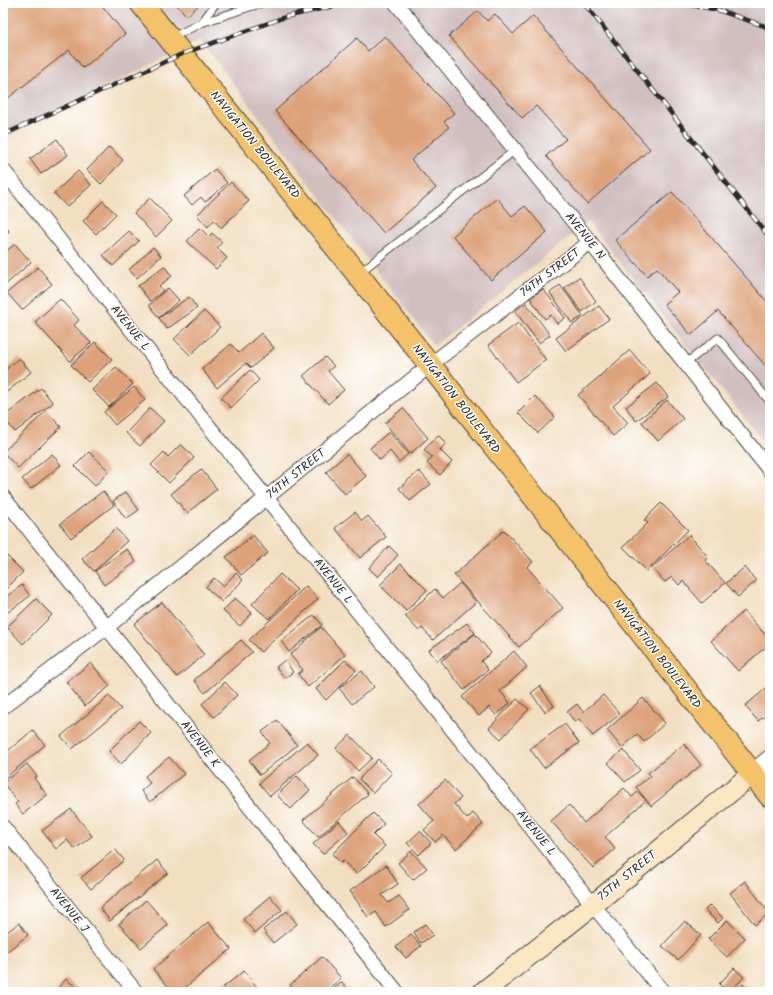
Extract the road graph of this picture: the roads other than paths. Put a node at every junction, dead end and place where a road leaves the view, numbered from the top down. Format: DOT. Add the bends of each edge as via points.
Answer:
graph roads {
  1 [pos="141,3"];
  2 [pos="216,3"];
  3 [pos="262,3"];
  4 [pos="396,3"];
  5 [pos="201,22"];
  6 [pos="169,38"];
  7 [pos="515,150"];
  8 [pos="3,170"];
  9 [pos="590,242"];
  10 [pos="357,274"];
  11 [pos="686,364"];
  12 [pos="430,365"];
  13 [pos="768,400"];
  14 [pos="768,466"];
  15 [pos="3,497"];
  16 [pos="267,497"];
  17 [pos="107,627"];
  18 [pos="3,707"];
  19 [pos="770,759"];
  20 [pos="752,774"];
  21 [pos="770,796"];
  22 [pos="3,827"];
  23 [pos="593,904"];
  24 [pos="136,992"];
  25 [pos="397,992"];
  26 [pos="483,992"];
  27 [pos="663,992"];
  1 -- 6 [label="main road, NAVIGATION BOULEVARD"];
  2 -- 5 [label="lane"];
  3 -- 5 [label="lane"];
  4 -- 7 [label="street, AVENUE N"];
  5 -- 6 [label="lane"];
  6 -- 10 [label="main road, NAVIGATION BOULEVARD"];
  7 -- 9 [label="street, AVENUE N"];
  7 -- 10 [label="lane"];
  8 -- 16 [label="street, AVENUE L"];
  9 -- 11 [label="street, AVENUE N"];
  9 -- 12 [label="street, 74TH STREET"];
  10 -- 12 [label="main road, NAVIGATION BOULEVARD"];
  11 -- 13 [label="lane" via="718,338"];
  11 -- 14 [label="street, AVENUE N"];
  12 -- 16 [label="street, 74TH STREET"];
  12 -- 20 [label="main road, NAVIGATION BOULEVARD"];
  15 -- 17 [label="street, AVENUE K"];
  16 -- 17 [label="street, 74TH STREET"];
  16 -- 23 [label="street, AVENUE L"];
  17 -- 18 [label="street, 74TH STREET"];
  17 -- 25 [label="street, AVENUE K"];
  19 -- 20 [label="street, 75TH STREET"];
  20 -- 21 [label="main road, NAVIGATION BOULEVARD"];
  20 -- 23 [label="main road, 75TH STREET"];
  22 -- 24 [label="street, AVENUE J"];
  23 -- 26 [label="main road, 75TH STREET"];
  23 -- 27 [label="street, AVENUE L"];
}
